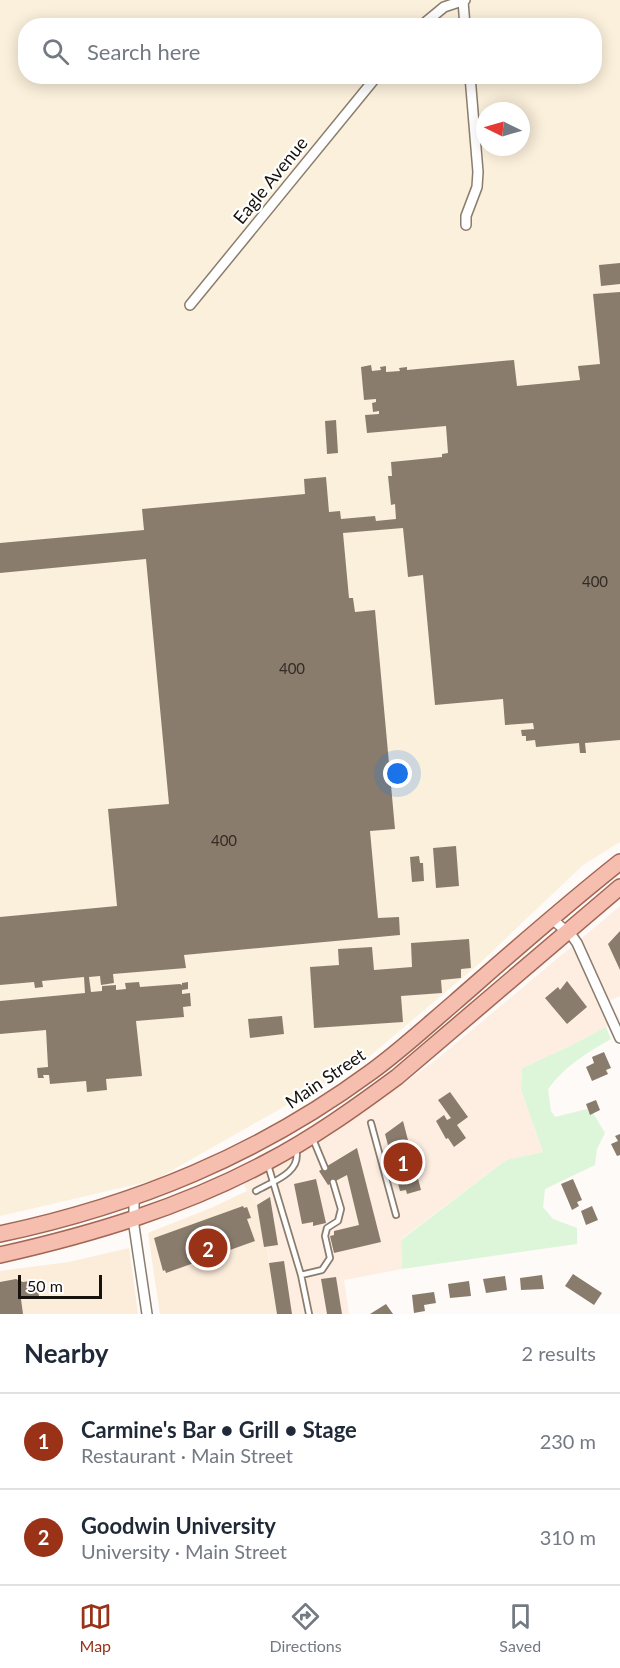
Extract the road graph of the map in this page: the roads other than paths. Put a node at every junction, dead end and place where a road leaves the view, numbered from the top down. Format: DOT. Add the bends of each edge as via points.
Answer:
graph roads {
  1 [pos="464,0"];
  2 [pos="431,18"];
  3 [pos="465,18"];
  4 [pos="370,84"];
  5 [pos="471,84"];
  6 [pos="466,225"];
  7 [pos="190,305"];
  8 [pos="620,862"];
  9 [pos="620,887"];
  10 [pos="552,919"];
  11 [pos="567,932"];
  12 [pos="620,1038"];
  13 [pos="371,1123"];
  14 [pos="312,1136"];
  15 [pos="295,1146"];
  16 [pos="267,1162"];
  17 [pos="326,1168"];
  18 [pos="273,1181"];
  19 [pos="333,1182"];
  20 [pos="256,1191"];
  21 [pos="134,1198"];
  22 [pos="396,1215"];
  23 [pos="134,1220"];
  24 [pos="0,1234"];
  25 [pos="0,1255"];
  26 [pos="301,1275"];
  27 [pos="147,1314"];
  28 [pos="309,1314"];
  1 -- 2 [label="street" via="444,7"];
  1 -- 3 [label="street"];
  4 -- 7 [label="street, Eagle Avenue"];
  5 -- 6 [label="street" via="478,172"];
  8 -- 10 [label="main road, Main Street"];
  9 -- 11 [label="main road"];
  10 -- 11 [label="street"];
  10 -- 21 [label="main road, Main Street" via="396,1053 330,1100 231,1157"];
  11 -- 12 [label="street" via="578,943"];
  11 -- 14 [label="main road" via="397,1077"];
  13 -- 22 [label="lane"];
  14 -- 15 [label="main road"];
  14 -- 17 [label="lane"];
  15 -- 16 [label="main road"];
  15 -- 18 [label="lane" via="294,1167"];
  16 -- 18 [label="lane"];
  16 -- 23 [label="main road"];
  18 -- 20 [label="lane"];
  18 -- 26 [label="lane"];
  19 -- 26 [label="lane" via="341,1209 338,1221 327,1227 330,1258 322,1269"];
  21 -- 23 [label="street"];
  21 -- 24 [label="main road, Main Street"];
  23 -- 25 [label="main road"];
  23 -- 27 [label="street"];
  26 -- 28 [label="lane"];
}
